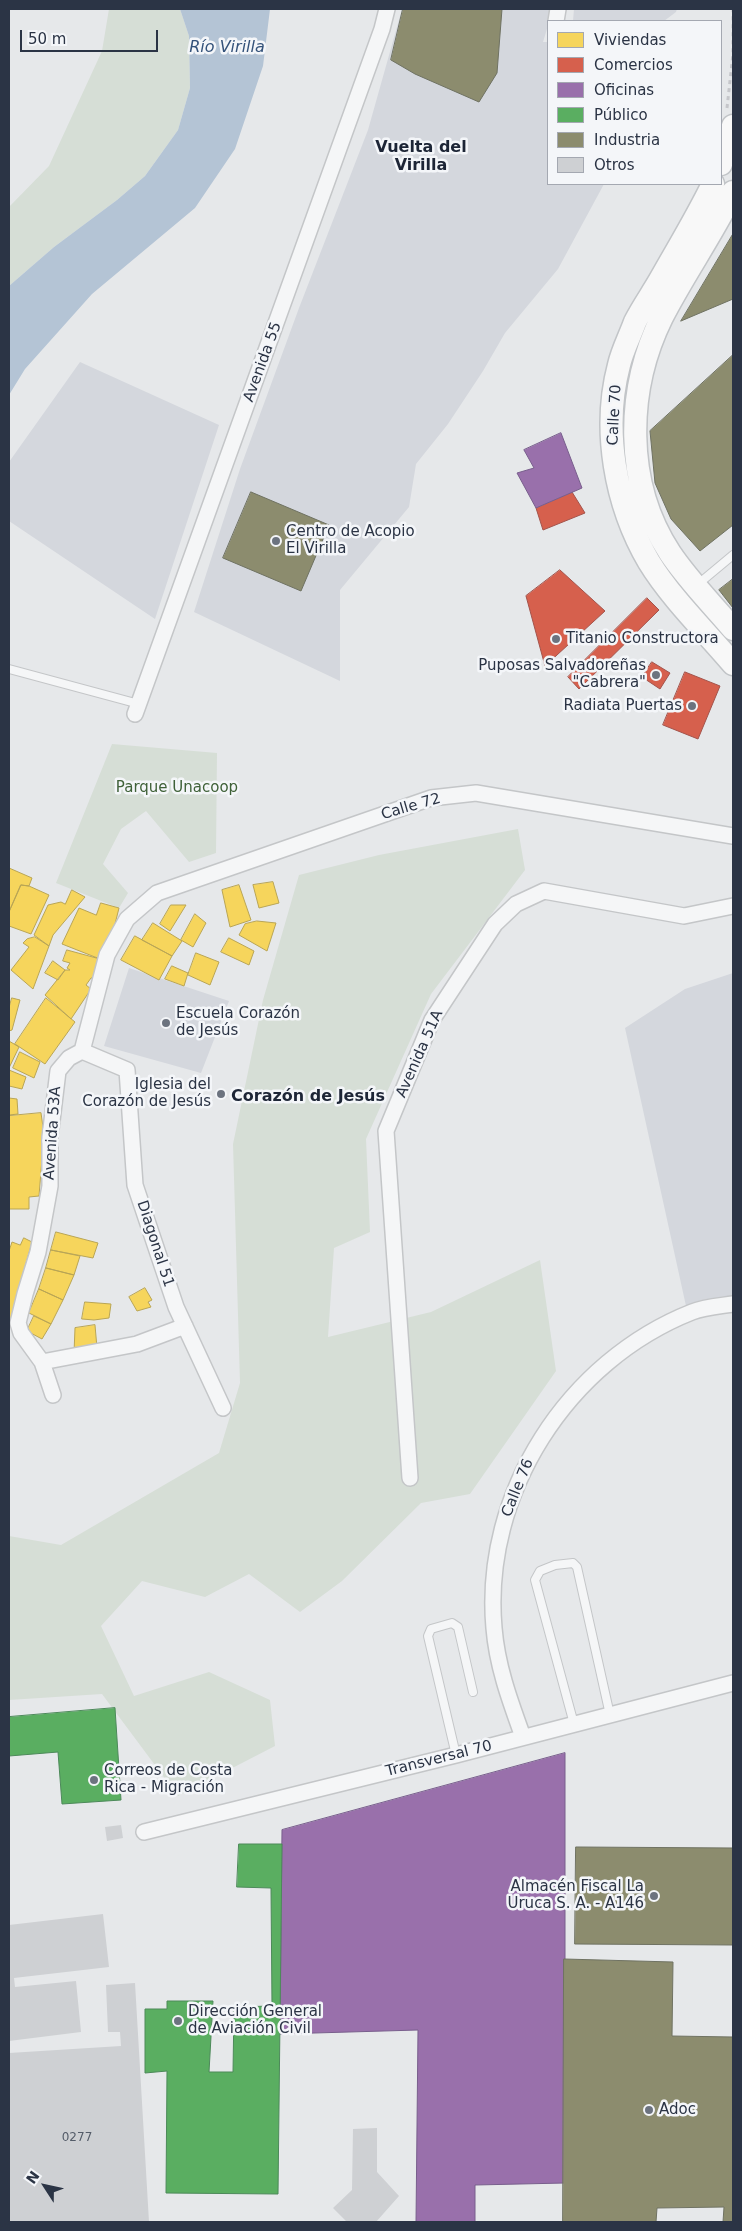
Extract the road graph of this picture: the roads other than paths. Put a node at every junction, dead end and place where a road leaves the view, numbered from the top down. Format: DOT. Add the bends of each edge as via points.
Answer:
graph roads {
  1 [pos="387,9"];
  2 [pos="732,131"];
  3 [pos="722,161"];
  4 [pos="712,185"];
  5 [pos="733,192"];
  6 [pos="733,555"];
  7 [pos="697,585"];
  8 [pos="733,629"];
  9 [pos="733,664"];
  10 [pos="9,669"];
  11 [pos="137,709"];
  12 [pos="733,836"];
  13 [pos="733,906"];
  14 [pos="82,1051"];
  15 [pos="733,1304"];
  16 [pos="185,1326"];
  17 [pos="42,1362"];
  18 [pos="53,1395"];
  19 [pos="223,1408"];
  20 [pos="410,1478"];
  21 [pos="733,1683"];
  22 [pos="473,1692"];
  23 [pos="610,1715"];
  24 [pos="574,1724"];
  25 [pos="523,1737"];
  26 [pos="456,1755"];
  27 [pos="144,1832"];
  1 -- 11 [label="street, Avenida 55" via="337,158"];
  2 -- 3 [label="main road"];
  4 -- 9 [label="main road, Calle 70" via="636,321 619,364 612,411 612,447 619,485 634,533 650,563"];
  5 -- 7 [label="main road, Calle 70" via="661,319 645,359 637,397 634,437 639,478 652,520 670,553"];
  6 -- 7 [label="lane"];
  7 -- 8 [label="main road, Calle 70"];
  10 -- 11 [label="lane"];
  12 -- 14 [label="street, Calle 72" via="476,793 431,798 157,893 128,919 107,955"];
  13 -- 20 [label="street, Avenida 51A" via="684,916 544,891 516,904 495,924 432,1020 386,1131"];
  14 -- 16 [label="street, Diagonal 51" via="127,1070 135,1184"];
  14 -- 17 [label="street, Avenida 53A" via="69,1058 58,1071 50,1137 50,1186 38,1252 18,1323"];
  15 -- 25 [label="street, Calle 76" via="694,1311 642,1336 597,1370 558,1412 527,1461 506,1514 495,1570 494,1627 503,1684"];
  16 -- 17 [label="street" via="138,1344"];
  16 -- 19 [label="street, Diagonal 51"];
  17 -- 18 [label="street, Avenida 53A"];
  21 -- 23 [label="street, Transversal 70"];
  22 -- 26 [label="lane" via="458,1627 452,1623 431,1630 428,1636"];
  23 -- 24 [label="street, Transversal 70"];
  23 -- 24 [label="lane" via="577,1567 573,1563 555,1565 540,1571 535,1580"];
  24 -- 25 [label="street, Transversal 70"];
  25 -- 26 [label="street, Transversal 70"];
  26 -- 27 [label="street, Transversal 70"];
}
